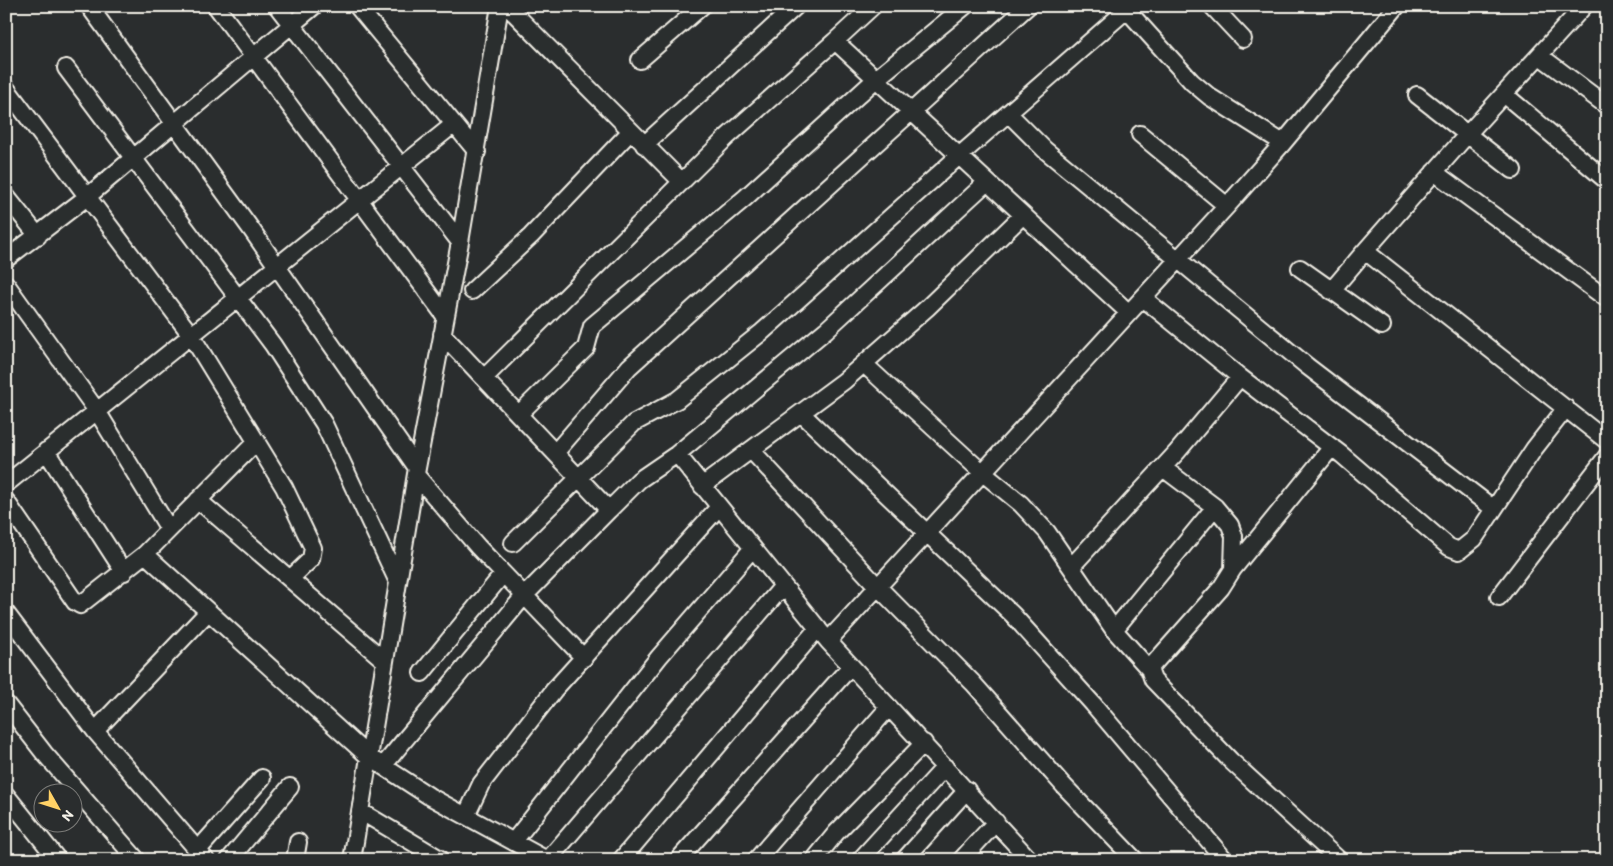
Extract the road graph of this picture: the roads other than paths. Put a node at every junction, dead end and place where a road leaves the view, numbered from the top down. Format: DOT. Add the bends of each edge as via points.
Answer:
graph roads {
  1 [pos="89,6"];
  2 [pos="216,6"];
  3 [pos="277,6"];
  4 [pos="314,6"];
  5 [pos="357,6"];
  6 [pos="500,6"];
  7 [pos="507,6"];
  8 [pos="796,6"];
  9 [pos="873,6"];
  10 [pos="965,6"];
  11 [pos="1028,6"];
  12 [pos="1212,6"];
  13 [pos="1398,6"];
  14 [pos="1584,6"];
  15 [pos="700,7"];
  16 [pos="1129,8"];
  17 [pos="291,26"];
  18 [pos="1243,39"];
  19 [pos="835,41"];
  20 [pos="1540,56"];
  21 [pos="255,58"];
  22 [pos="640,60"];
  23 [pos="66,68"];
  24 [pos="876,79"];
  25 [pos="6,88"];
  26 [pos="1504,94"];
  27 [pos="1417,95"];
  28 [pos="1607,106"];
  29 [pos="910,111"];
  30 [pos="1008,113"];
  31 [pos="174,124"];
  32 [pos="453,125"];
  33 [pos="630,132"];
  34 [pos="1140,134"];
  35 [pos="1468,134"];
  36 [pos="1283,143"];
  37 [pos="644,145"];
  38 [pos="476,152"];
  39 [pos="959,156"];
  40 [pos="132,158"];
  41 [pos="402,168"];
  42 [pos="1513,170"];
  43 [pos="1434,172"];
  44 [pos="1607,181"];
  45 [pos="682,182"];
  46 [pos="987,182"];
  47 [pos="6,196"];
  48 [pos="87,196"];
  49 [pos="360,202"];
  50 [pos="1227,206"];
  51 [pos="1023,215"];
  52 [pos="38,236"];
  53 [pos="460,242"];
  54 [pos="1365,251"];
  55 [pos="6,259"];
  56 [pos="1178,260"];
  57 [pos="277,266"];
  58 [pos="1300,268"];
  59 [pos="6,284"];
  60 [pos="472,291"];
  61 [pos="1331,291"];
  62 [pos="238,298"];
  63 [pos="1143,298"];
  64 [pos="1607,299"];
  65 [pos="1129,314"];
  66 [pos="445,316"];
  67 [pos="1382,326"];
  68 [pos="442,334"];
  69 [pos="191,335"];
  70 [pos="864,364"];
  71 [pos="1240,377"];
  72 [pos="484,378"];
  73 [pos="1566,408"];
  74 [pos="97,411"];
  75 [pos="519,414"];
  76 [pos="802,414"];
  77 [pos="1606,437"];
  78 [pos="257,441"];
  79 [pos="1332,447"];
  80 [pos="752,451"];
  81 [pos="46,452"];
  82 [pos="555,453"];
  83 [pos="677,454"];
  84 [pos="1607,456"];
  85 [pos="1163,468"];
  86 [pos="416,472"];
  87 [pos="983,473"];
  88 [pos="579,478"];
  89 [pos="6,484"];
  90 [pos="702,486"];
  91 [pos="198,500"];
  92 [pos="6,501"];
  93 [pos="719,507"];
  94 [pos="1215,507"];
  95 [pos="1494,509"];
  96 [pos="609,510"];
  97 [pos="169,529"];
  98 [pos="926,534"];
  99 [pos="513,543"];
  100 [pos="753,548"];
  101 [pos="145,554"];
  102 [pos="1071,567"];
  103 [pos="1233,569"];
  104 [pos="124,572"];
  105 [pos="503,574"];
  106 [pos="290,579"];
  107 [pos="398,582"];
  108 [pos="783,586"];
  109 [pos="878,586"];
  110 [pos="524,596"];
  111 [pos="1499,596"];
  112 [pos="208,612"];
  113 [pos="6,613"];
  114 [pos="1114,630"];
  115 [pos="823,634"];
  116 [pos="584,658"];
  117 [pos="385,661"];
  118 [pos="851,666"];
  119 [pos="1149,669"];
  120 [pos="422,673"];
  121 [pos="6,704"];
  122 [pos="889,707"];
  123 [pos="96,730"];
  124 [pos="924,744"];
  125 [pos="369,757"];
  126 [pos="383,766"];
  127 [pos="945,767"];
  128 [pos="262,778"];
  129 [pos="290,787"];
  130 [pos="967,790"];
  131 [pos="6,795"];
  132 [pos="360,812"];
  133 [pos="466,816"];
  134 [pos="996,822"];
  135 [pos="514,841"];
  136 [pos="298,842"];
  137 [pos="202,855"];
  138 [pos="1021,856"];
  139 [pos="58,860"];
  140 [pos="136,860"];
  141 [pos="229,860"];
  142 [pos="295,860"];
  143 [pos="352,860"];
  144 [pos="442,860"];
  145 [pos="547,860"];
  146 [pos="622,860"];
  147 [pos="678,860"];
  148 [pos="756,860"];
  149 [pos="814,860"];
  150 [pos="860,860"];
  151 [pos="904,860"];
  152 [pos="961,860"];
  153 [pos="1135,860"];
  154 [pos="1225,860"];
  155 [pos="1339,860"];
  1 -- 31 [label="street"];
  2 -- 21 [label="street"];
  3 -- 17 [label="street"];
  4 -- 17 [label="street"];
  5 -- 32 [label="street"];
  6 -- 38 [label="street"];
  7 -- 33 [label="street"];
  8 -- 37 [label="street"];
  9 -- 19 [label="street"];
  10 -- 24 [label="street"];
  11 -- 29 [label="street"];
  12 -- 18 [label="street"];
  13 -- 36 [label="street"];
  14 -- 20 [label="street"];
  15 -- 22 [label="street"];
  16 -- 30 [label="street"];
  16 -- 36 [label="street" via="1192,82"];
  17 -- 21 [label="street"];
  17 -- 41 [label="street"];
  19 -- 24 [label="street"];
  19 -- 45 [label="street" via="727,137"];
  20 -- 26 [label="street"];
  20 -- 28 [label="street"];
  21 -- 31 [label="street"];
  21 -- 49 [label="street"];
  23 -- 40 [label="street"];
  24 -- 29 [label="street"];
  24 -- 75 [label="street" via="745,198 592,326 586,348"];
  25 -- 48 [label="street"];
  26 -- 35 [label="street"];
  26 -- 44 [label="street"];
  27 -- 35 [label="street"];
  29 -- 39 [label="street"];
  29 -- 82 [label="street" via="629,367"];
  30 -- 39 [label="street"];
  30 -- 56 [label="street" via="1045,150"];
  31 -- 40 [label="street"];
  31 -- 57 [label="street"];
  32 -- 38 [label="street"];
  32 -- 41 [label="street"];
  33 -- 37 [label="street"];
  33 -- 60 [label="street" via="531,236"];
  34 -- 50 [label="street"];
  35 -- 42 [label="street"];
  35 -- 43 [label="street"];
  36 -- 50 [label="street"];
  37 -- 45 [label="street"];
  38 -- 53 [label="street"];
  39 -- 46 [label="street"];
  39 -- 88 [label="street" via="762,332 677,400 634,423"];
  40 -- 48 [label="street"];
  40 -- 62 [label="street"];
  41 -- 49 [label="street"];
  41 -- 53 [label="street"];
  43 -- 54 [label="street"];
  43 -- 64 [label="street"];
  45 -- 72 [label="street"];
  46 -- 51 [label="street"];
  46 -- 83 [label="street" via="826,330"];
  47 -- 52 [label="street"];
  48 -- 52 [label="street"];
  48 -- 69 [label="street"];
  49 -- 57 [label="street"];
  49 -- 66 [label="street"];
  50 -- 56 [label="street"];
  51 -- 65 [label="street"];
  51 -- 70 [label="street"];
  52 -- 55 [label="street"];
  53 -- 66 [label="street"];
  54 -- 61 [label="street"];
  54 -- 73 [label="street"];
  56 -- 63 [label="street"];
  56 -- 95 [label="street" via="1307,366"];
  57 -- 62 [label="street"];
  57 -- 86 [label="street"];
  58 -- 61 [label="street"];
  59 -- 74 [label="street"];
  61 -- 67 [label="street"];
  62 -- 69 [label="street"];
  62 -- 107 [label="street" via="324,424"];
  63 -- 65 [label="street"];
  63 -- 71 [label="street"];
  65 -- 87 [label="street"];
  66 -- 68 [label="street"];
  68 -- 72 [label="street"];
  68 -- 86 [label="street"];
  69 -- 74 [label="street"];
  69 -- 78 [label="street"];
  70 -- 76 [label="street"];
  70 -- 87 [label="street"];
  71 -- 79 [label="street"];
  71 -- 85 [label="street"];
  72 -- 75 [label="street"];
  73 -- 77 [label="street"];
  73 -- 95 [label="street"];
  74 -- 81 [label="street"];
  74 -- 97 [label="street"];
  75 -- 82 [label="street"];
  76 -- 80 [label="street"];
  76 -- 98 [label="street"];
  78 -- 91 [label="street"];
  78 -- 106 [label="street" via="284,487 313,548 312,559"];
  79 -- 95 [label="street" via="1459,551 1474,539"];
  79 -- 103 [label="street"];
  80 -- 90 [label="street"];
  80 -- 109 [label="street"];
  81 -- 89 [label="street"];
  81 -- 104 [label="street"];
  82 -- 88 [label="street"];
  83 -- 90 [label="street"];
  83 -- 96 [label="street" via="639,480"];
  84 -- 111 [label="street"];
  85 -- 94 [label="street"];
  85 -- 102 [label="street"];
  86 -- 105 [label="street"];
  86 -- 107 [label="street"];
  87 -- 98 [label="street"];
  87 -- 102 [label="street" via="1021,504 1047,532"];
  88 -- 96 [label="street"];
  88 -- 99 [label="street"];
  90 -- 93 [label="street"];
  91 -- 97 [label="street"];
  91 -- 106 [label="street"];
  92 -- 104 [label="street" via="76,604 83,604"];
  93 -- 100 [label="street"];
  93 -- 116 [label="street"];
  94 -- 103 [label="street" via="1230,525 1234,536"];
  94 -- 114 [label="street"];
  96 -- 110 [label="street"];
  97 -- 101 [label="street"];
  98 -- 109 [label="street"];
  98 -- 154 [label="street" via="1013,615"];
  100 -- 108 [label="street"];
  100 -- 135 [label="street" via="658,657"];
  101 -- 104 [label="street"];
  101 -- 112 [label="street"];
  102 -- 114 [label="street"];
  103 -- 119 [label="street" via="1221,588"];
  105 -- 110 [label="street"];
  105 -- 120 [label="street"];
  106 -- 117 [label="street"];
  107 -- 117 [label="street"];
  108 -- 115 [label="street"];
  108 -- 145 [label="street"];
  109 -- 115 [label="street"];
  109 -- 153 [label="street" via="973,683"];
  110 -- 116 [label="street"];
  110 -- 126 [label="street"];
  112 -- 123 [label="street"];
  112 -- 125 [label="street"];
  113 -- 123 [label="street"];
  114 -- 119 [label="street"];
  115 -- 118 [label="street"];
  115 -- 146 [label="street"];
  116 -- 133 [label="street" via="506,749 481,784"];
  117 -- 125 [label="street"];
  118 -- 122 [label="street"];
  118 -- 147 [label="street"];
  119 -- 155 [label="street" via="1153,680 1231,761"];
  121 -- 140 [label="street" via="44,754"];
  122 -- 124 [label="street"];
  122 -- 148 [label="street"];
  123 -- 137 [label="street"];
  124 -- 127 [label="street"];
  124 -- 149 [label="street" via="836,833"];
  125 -- 126 [label="street"];
  125 -- 132 [label="street"];
  126 -- 133 [label="street"];
  127 -- 130 [label="street"];
  127 -- 150 [label="street"];
  128 -- 137 [label="street"];
  129 -- 141 [label="street"];
  130 -- 134 [label="street"];
  130 -- 151 [label="street"];
  131 -- 139 [label="street"];
  132 -- 143 [label="street"];
  132 -- 144 [label="street"];
  133 -- 135 [label="street"];
  134 -- 138 [label="street"];
  134 -- 152 [label="street"];
  135 -- 145 [label="street"];
  136 -- 142 [label="street"];
}
